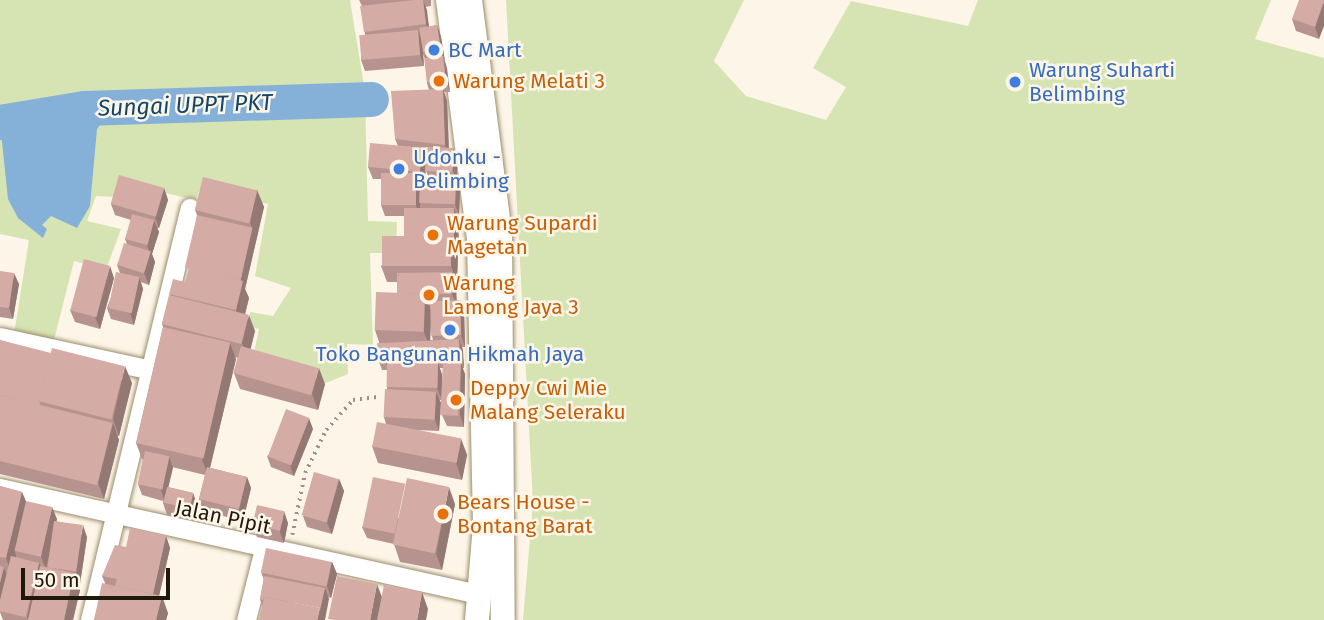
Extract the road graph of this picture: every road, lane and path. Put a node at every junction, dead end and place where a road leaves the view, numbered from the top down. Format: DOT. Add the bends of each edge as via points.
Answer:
graph roads {
  1 [pos="448,0"];
  2 [pos="470,0"];
  3 [pos="485,181"];
  4 [pos="190,208"];
  5 [pos="489,237"];
  6 [pos="0,337"];
  7 [pos="151,370"];
  8 [pos="377,397"];
  9 [pos="0,488"];
  10 [pos="116,518"];
  11 [pos="264,549"];
  12 [pos="289,554"];
  13 [pos="479,594"];
  14 [pos="90,620"];
  15 [pos="246,620"];
  16 [pos="477,620"];
  17 [pos="503,620"];
  1 -- 3 [label="street"];
  2 -- 3 [label="street"];
  3 -- 5 [label="street"];
  4 -- 7 [label="street"];
  5 -- 13 [label="street" via="485,511"];
  5 -- 17 [label="street"];
  6 -- 7 [label="street"];
  7 -- 10 [label="street"];
  8 -- 12 [label="path" via="353,400 315,448"];
  9 -- 10 [label="street, Jalan Pipit"];
  10 -- 11 [label="street, Jalan Pipit"];
  10 -- 14 [label="street"];
  11 -- 12 [label="street, Jalan Pipit"];
  11 -- 15 [label="street"];
  12 -- 13 [label="street, Jalan Pipit"];
  13 -- 16 [label="street"];
}
